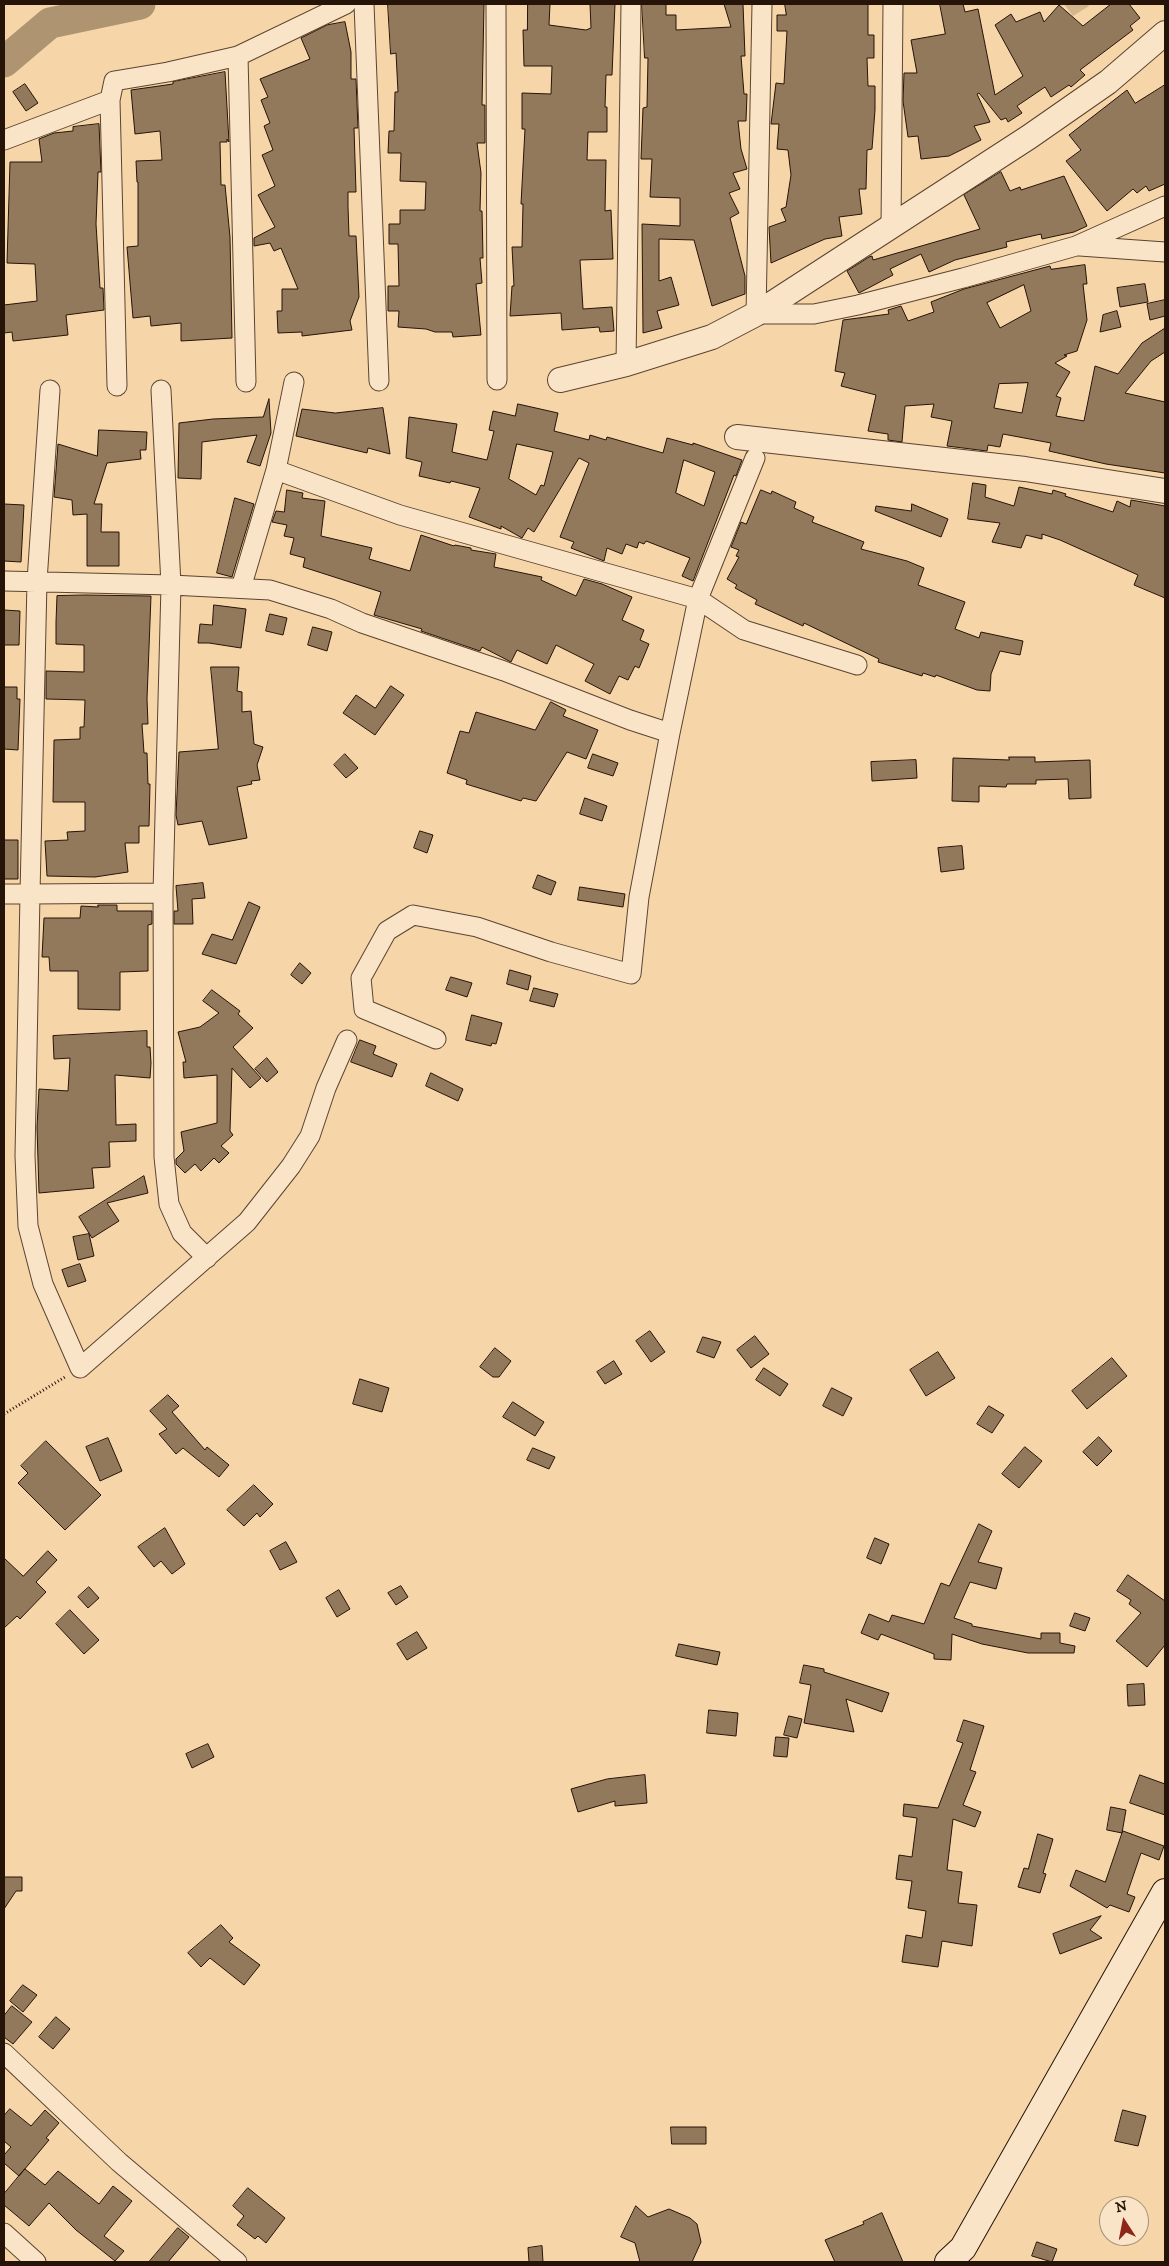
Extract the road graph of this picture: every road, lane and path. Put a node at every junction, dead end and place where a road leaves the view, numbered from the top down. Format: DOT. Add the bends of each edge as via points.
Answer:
graph roads {
  1 [pos="346,4"];
  2 [pos="364,4"];
  3 [pos="496,4"];
  4 [pos="631,4"];
  5 [pos="762,4"];
  6 [pos="893,4"];
  7 [pos="1165,33"];
  8 [pos="238,56"];
  9 [pos="110,100"];
  10 [pos="4,140"];
  11 [pos="1165,206"];
  12 [pos="891,227"];
  13 [pos="1076,246"];
  14 [pos="1165,252"];
  15 [pos="756,314"];
  16 [pos="626,364"];
  17 [pos="497,380"];
  18 [pos="560,380"];
  19 [pos="379,381"];
  20 [pos="246,382"];
  21 [pos="294,382"];
  22 [pos="117,386"];
  23 [pos="50,390"];
  24 [pos="161,390"];
  25 [pos="737,437"];
  26 [pos="755,458"];
  27 [pos="276,470"];
  28 [pos="1165,491"];
  29 [pos="4,581"];
  30 [pos="37,581"];
  31 [pos="171,585"];
  32 [pos="241,588"];
  33 [pos="698,599"];
  34 [pos="857,665"];
  35 [pos="670,733"];
  36 [pos="163,893"];
  37 [pos="4,894"];
  38 [pos="30,894"];
  39 [pos="436,1039"];
  40 [pos="347,1040"];
  41 [pos="208,1258"];
  42 [pos="80,1368"];
  43 [pos="4,1414"];
  44 [pos="1165,1892"];
  45 [pos="4,2053"];
  46 [pos="4,2233"];
  47 [pos="36,2262"];
  48 [pos="237,2262"];
  49 [pos="948,2262"];
  1 -- 8 [label="street"];
  2 -- 19 [label="street"];
  3 -- 17 [label="street"];
  4 -- 16 [label="street"];
  5 -- 15 [label="street"];
  6 -- 12 [label="street"];
  7 -- 12 [label="street" via="1108,82"];
  8 -- 9 [label="street" via="114,81"];
  8 -- 20 [label="street"];
  9 -- 10 [label="street"];
  9 -- 22 [label="street"];
  11 -- 13 [label="street"];
  12 -- 15 [label="street"];
  13 -- 14 [label="street"];
  13 -- 15 [label="street" via="858,305 814,314"];
  15 -- 16 [label="street" via="712,337"];
  16 -- 18 [label="street"];
  21 -- 27 [label="street"];
  23 -- 30 [label="street"];
  24 -- 31 [label="street"];
  25 -- 28 [label="street" via="1025,469"];
  26 -- 33 [label="street"];
  27 -- 32 [label="street"];
  27 -- 33 [label="street" via="400,514"];
  29 -- 30 [label="street"];
  30 -- 31 [label="street"];
  30 -- 38 [label="street"];
  31 -- 32 [label="street"];
  31 -- 36 [label="street"];
  32 -- 35 [label="street" via="270,590 331,608 362,623 504,670"];
  33 -- 34 [label="street" via="744,630"];
  33 -- 35 [label="street"];
  35 -- 39 [label="street" via="639,897 631,974 477,927 413,915 387,931 361,978 364,1009"];
  36 -- 38 [label="street"];
  36 -- 41 [label="street" via="164,1157 169,1204 182,1233"];
  37 -- 38 [label="street"];
  38 -- 42 [label="street" via="25,1156 28,1226 44,1284"];
  40 -- 41 [label="street" via="310,1136 296,1159 247,1222"];
  41 -- 42 [label="street"];
  42 -- 43 [label="path"];
  44 -- 49 [label="main road" via="963,2248"];
  45 -- 48 [label="street" via="119,2162"];
  46 -- 47 [label="street"];
}
